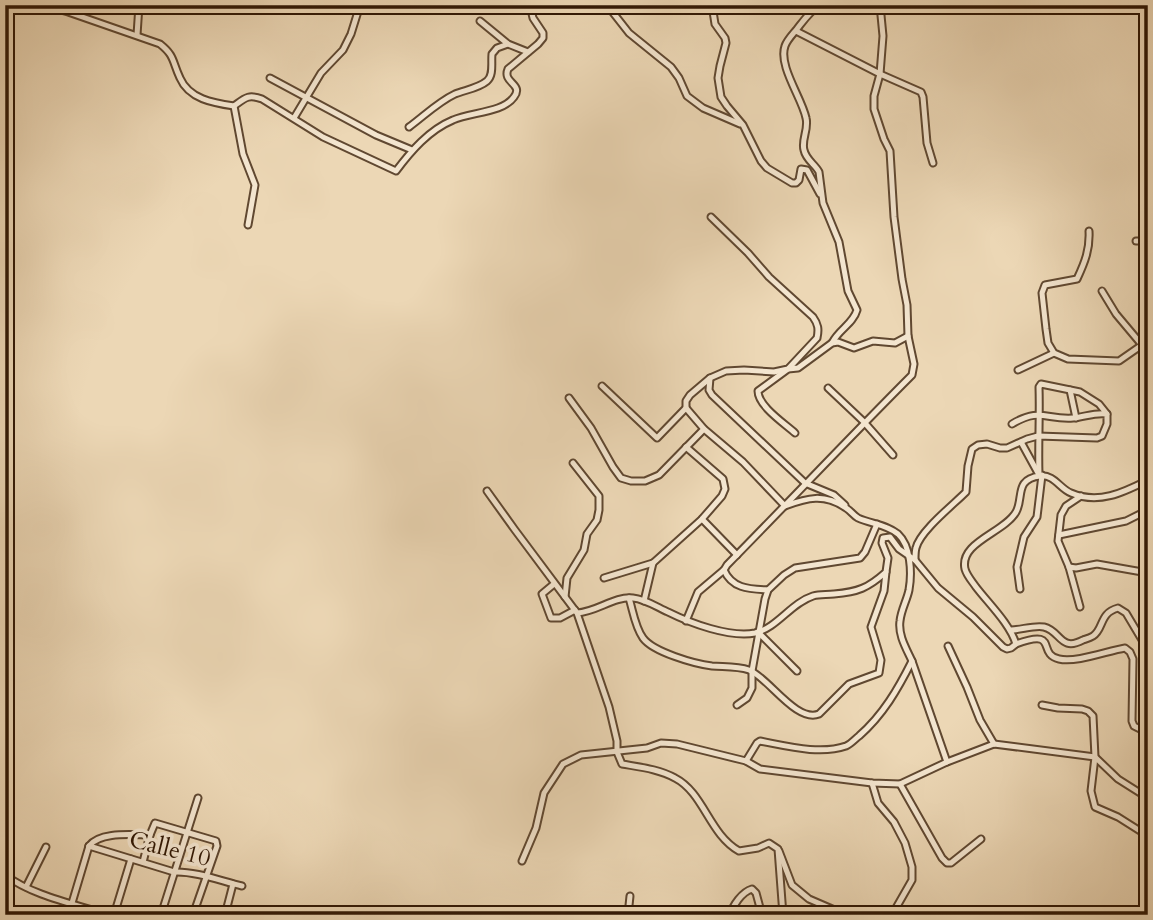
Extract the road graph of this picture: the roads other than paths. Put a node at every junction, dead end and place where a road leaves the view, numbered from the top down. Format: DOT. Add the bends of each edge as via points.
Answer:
graph roads {
  1 [pos="42,5"];
  2 [pos="71,5"];
  3 [pos="139,5"];
  4 [pos="359,5"];
  5 [pos="530,5"];
  6 [pos="607,5"];
  7 [pos="712,5"];
  8 [pos="820,5"];
  9 [pos="880,5"];
  10 [pos="68,12"];
  11 [pos="480,21"];
  12 [pos="796,31"];
  13 [pos="137,35"];
  14 [pos="508,44"];
  15 [pos="528,52"];
  16 [pos="880,74"];
  17 [pos="270,78"];
  18 [pos="306,97"];
  19 [pos="234,106"];
  20 [pos="294,118"];
  21 [pos="743,125"];
  22 [pos="409,127"];
  23 [pos="412,150"];
  24 [pos="933,163"];
  25 [pos="823,203"];
  26 [pos="711,217"];
  27 [pos="248,225"];
  28 [pos="1089,230"];
  29 [pos="1136,241"];
  30 [pos="1148,241"];
  31 [pos="1101,291"];
  32 [pos="908,336"];
  33 [pos="832,342"];
  34 [pos="1145,345"];
  35 [pos="1054,353"];
  36 [pos="788,369"];
  37 [pos="1018,370"];
  38 [pos="710,378"];
  39 [pos="602,386"];
  40 [pos="828,388"];
  41 [pos="1070,390"];
  42 [pos="569,398"];
  43 [pos="686,408"];
  44 [pos="1107,414"];
  45 [pos="1040,415"];
  46 [pos="1076,418"];
  47 [pos="864,422"];
  48 [pos="1013,424"];
  49 [pos="704,429"];
  50 [pos="795,433"];
  51 [pos="1038,436"];
  52 [pos="1021,442"];
  53 [pos="686,447"];
  54 [pos="893,455"];
  55 [pos="573,463"];
  56 [pos="1041,475"];
  57 [pos="1148,480"];
  58 [pos="805,483"];
  59 [pos="487,491"];
  60 [pos="1081,496"];
  61 [pos="785,506"];
  62 [pos="848,509"];
  63 [pos="1148,510"];
  64 [pos="702,519"];
  65 [pos="877,524"];
  66 [pos="1059,535"];
  67 [pos="737,555"];
  68 [pos="913,558"];
  69 [pos="653,562"];
  70 [pos="1069,567"];
  71 [pos="724,570"];
  72 [pos="886,572"];
  73 [pos="1148,573"];
  74 [pos="604,578"];
  75 [pos="554,583"];
  76 [pos="1020,589"];
  77 [pos="768,590"];
  78 [pos="565,598"];
  79 [pos="629,598"];
  80 [pos="644,601"];
  81 [pos="1080,607"];
  82 [pos="576,611"];
  83 [pos="686,621"];
  84 [pos="1011,630"];
  85 [pos="758,632"];
  86 [pos="1016,644"];
  87 [pos="948,646"];
  88 [pos="1148,650"];
  89 [pos="912,661"];
  90 [pos="751,671"];
  91 [pos="797,671"];
  92 [pos="737,705"];
  93 [pos="1042,705"];
  94 [pos="1148,733"];
  95 [pos="994,744"];
  96 [pos="617,752"];
  97 [pos="1095,757"];
  98 [pos="746,761"];
  99 [pos="947,762"];
  100 [pos="873,783"];
  101 [pos="900,783"];
  102 [pos="198,798"];
  103 [pos="1148,798"];
  104 [pos="187,833"];
  105 [pos="150,835"];
  106 [pos="1148,836"];
  107 [pos="981,839"];
  108 [pos="89,846"];
  109 [pos="46,847"];
  110 [pos="778,849"];
  111 [pos="131,859"];
  112 [pos="522,861"];
  113 [pos="143,862"];
  114 [pos="174,872"];
  115 [pos="5,875"];
  116 [pos="206,877"];
  117 [pos="233,884"];
  118 [pos="242,886"];
  119 [pos="26,887"];
  120 [pos="631,896"];
  121 [pos="72,903"];
  122 [pos="86,911"];
  123 [pos="161,913"];
  124 [pos="108,915"];
  125 [pos="114,915"];
  126 [pos="177,915"];
  127 [pos="193,915"];
  128 [pos="225,915"];
  129 [pos="628,915"];
  130 [pos="730,915"];
  131 [pos="762,915"];
  132 [pos="783,915"];
  133 [pos="846,915"];
  134 [pos="892,915"];
  1 -- 10 [label="street"];
  2 -- 10 [label="street"];
  3 -- 13 [label="street"];
  4 -- 18 [label="street" via="343,50"];
  5 -- 15 [label="street" via="543,38"];
  6 -- 21 [label="street" via="629,33 671,67 687,96"];
  7 -- 21 [label="street" via="715,24 726,43 718,78 721,97"];
  8 -- 12 [label="street"];
  9 -- 16 [label="street"];
  10 -- 13 [label="street"];
  11 -- 14 [label="street"];
  12 -- 16 [label="street"];
  12 -- 25 [label="street" via="783,55 806,119 804,152 818,167"];
  13 -- 19 [label="street" via="171,53 187,90 201,99"];
  14 -- 15 [label="street"];
  14 -- 22 [label="street" via="492,54 485,83 457,93"];
  15 -- 23 [label="street" via="506,73 517,93 509,102 449,121"];
  16 -- 24 [label="street" via="921,92"];
  16 -- 32 [label="street" via="874,109 890,151"];
  17 -- 18 [label="street"];
  18 -- 20 [label="street"];
  18 -- 23 [label="street"];
  19 -- 20 [label="street" via="254,96"];
  19 -- 27 [label="street" via="254,185"];
  20 -- 23 [label="street" via="396,171"];
  21 -- 25 [label="street" via="768,168 792,183 799,180 801,169 807,170"];
  25 -- 33 [label="street" via="857,310"];
  26 -- 36 [label="street" via="818,323 817,338"];
  28 -- 35 [label="street" via="1090,246 1077,279 1045,285 1042,293 1048,343"];
  29 -- 30 [label="street"];
  31 -- 34 [label="street"];
  32 -- 33 [label="street" via="895,343 873,341 854,348"];
  32 -- 47 [label="street" via="912,375"];
  33 -- 36 [label="street" via="798,368"];
  34 -- 35 [label="street" via="1119,361 1068,359"];
  35 -- 37 [label="street"];
  36 -- 38 [label="street" via="726,372"];
  36 -- 50 [label="street" via="758,391 758,396"];
  38 -- 43 [label="street" via="690,395"];
  38 -- 58 [label="street" via="712,395"];
  39 -- 43 [label="street" via="657,439"];
  40 -- 47 [label="street"];
  41 -- 44 [label="street" via="1088,396"];
  41 -- 45 [label="street" via="1041,384"];
  41 -- 46 [label="street"];
  42 -- 53 [label="street" via="621,478 645,481 659,475"];
  43 -- 49 [label="street"];
  44 -- 46 [label="street"];
  44 -- 51 [label="street" via="1101,436"];
  45 -- 46 [label="street"];
  45 -- 48 [label="street" via="1025,416"];
  45 -- 51 [label="street"];
  47 -- 54 [label="street"];
  47 -- 58 [label="street"];
  49 -- 53 [label="street"];
  49 -- 61 [label="street"];
  51 -- 52 [label="street"];
  51 -- 56 [label="street"];
  52 -- 56 [label="street"];
  52 -- 68 [label="street" via="1007,448 987,444 972,449 966,492 921,538"];
  53 -- 64 [label="street" via="725,483 722,496"];
  55 -- 78 [label="street" via="599,496 599,510 584,551 567,578"];
  56 -- 60 [label="street"];
  56 -- 76 [label="street" via="1037,517 1024,537 1017,567"];
  56 -- 84 [label="street" via="1023,485 1014,516 976,543 965,560 970,578"];
  57 -- 60 [label="street" via="1117,495"];
  58 -- 61 [label="street"];
  58 -- 62 [label="street" via="834,495"];
  59 -- 75 [label="street"];
  60 -- 66 [label="street" via="1066,506"];
  61 -- 62 [label="street" via="820,498"];
  61 -- 67 [label="street"];
  62 -- 65 [label="street"];
  63 -- 66 [label="street" via="1126,521"];
  64 -- 67 [label="street"];
  64 -- 69 [label="street"];
  65 -- 68 [label="street" via="897,533"];
  65 -- 77 [label="street" via="860,558 795,568"];
  66 -- 70 [label="street"];
  67 -- 71 [label="street"];
  68 -- 72 [label="street" via="890,537 883,538"];
  68 -- 86 [label="street" via="1003,647"];
  68 -- 89 [label="street" via="899,622"];
  69 -- 74 [label="street"];
  69 -- 80 [label="street"];
  70 -- 73 [label="street" via="1097,564"];
  70 -- 81 [label="street"];
  71 -- 77 [label="street" via="727,578 741,587"];
  71 -- 83 [label="street" via="698,592"];
  72 -- 85 [label="street" via="863,589 803,600"];
  72 -- 90 [label="street" via="871,627 881,660 879,673 849,684 819,714 809,716"];
  75 -- 78 [label="street"];
  75 -- 82 [label="street" via="542,594 551,618"];
  77 -- 85 [label="street"];
  78 -- 82 [label="street"];
  79 -- 80 [label="street"];
  79 -- 82 [label="street" via="584,613"];
  79 -- 90 [label="street" via="639,631 652,646 699,664"];
  80 -- 83 [label="street"];
  82 -- 96 [label="street" via="609,707"];
  83 -- 85 [label="street" via="746,634"];
  84 -- 86 [label="street"];
  84 -- 88 [label="street" via="1041,626 1063,642 1079,643 1092,637 1105,616 1118,608 1126,613"];
  85 -- 90 [label="street"];
  85 -- 91 [label="street"];
  86 -- 94 [label="street" via="1040,638 1060,659 1125,648 1133,659 1132,722"];
  87 -- 95 [label="street"];
  89 -- 98 [label="street" via="883,711 848,745 827,750 760,741"];
  89 -- 99 [label="street"];
  90 -- 92 [label="street" via="750,694"];
  93 -- 97 [label="street" via="1088,711 1095,724"];
  95 -- 97 [label="street"];
  95 -- 99 [label="street"];
  96 -- 98 [label="street" via="677,744"];
  96 -- 110 [label="street" via="622,764 677,778 733,848 745,851 769,843"];
  96 -- 112 [label="street" via="581,755 563,764 544,793"];
  97 -- 103 [label="street"];
  97 -- 106 [label="street" via="1091,791 1095,807"];
  98 -- 100 [label="street" via="760,769"];
  99 -- 101 [label="street"];
  100 -- 101 [label="street"];
  100 -- 134 [label="street" via="878,803 894,822 912,867 912,880"];
  101 -- 107 [label="street" via="947,863"];
  102 -- 104 [label="street"];
  104 -- 105 [label="street" via="155,823"];
  104 -- 114 [label="street"];
  104 -- 116 [label="street" via="216,841"];
  105 -- 108 [label="street" via="104,837"];
  105 -- 113 [label="street"];
  108 -- 111 [label="street, Calle 10"];
  108 -- 121 [label="street"];
  109 -- 119 [label="street"];
  110 -- 132 [label="street"];
  110 -- 133 [label="street" via="792,885 809,899"];
  111 -- 113 [label="street, Calle 10"];
  111 -- 125 [label="street"];
  113 -- 114 [label="street, Calle 10"];
  114 -- 116 [label="street, Calle 10"];
  114 -- 123 [label="street"];
  115 -- 119 [label="street"];
  116 -- 117 [label="street, Calle 10"];
  116 -- 127 [label="street"];
  117 -- 118 [label="street, Calle 10"];
  117 -- 128 [label="street"];
  119 -- 121 [label="street"];
  120 -- 129 [label="street"];
  121 -- 122 [label="street"];
  122 -- 124 [label="street"];
  123 -- 126 [label="street"];
  130 -- 131 [label="street" via="744,892 752,889"];
}
